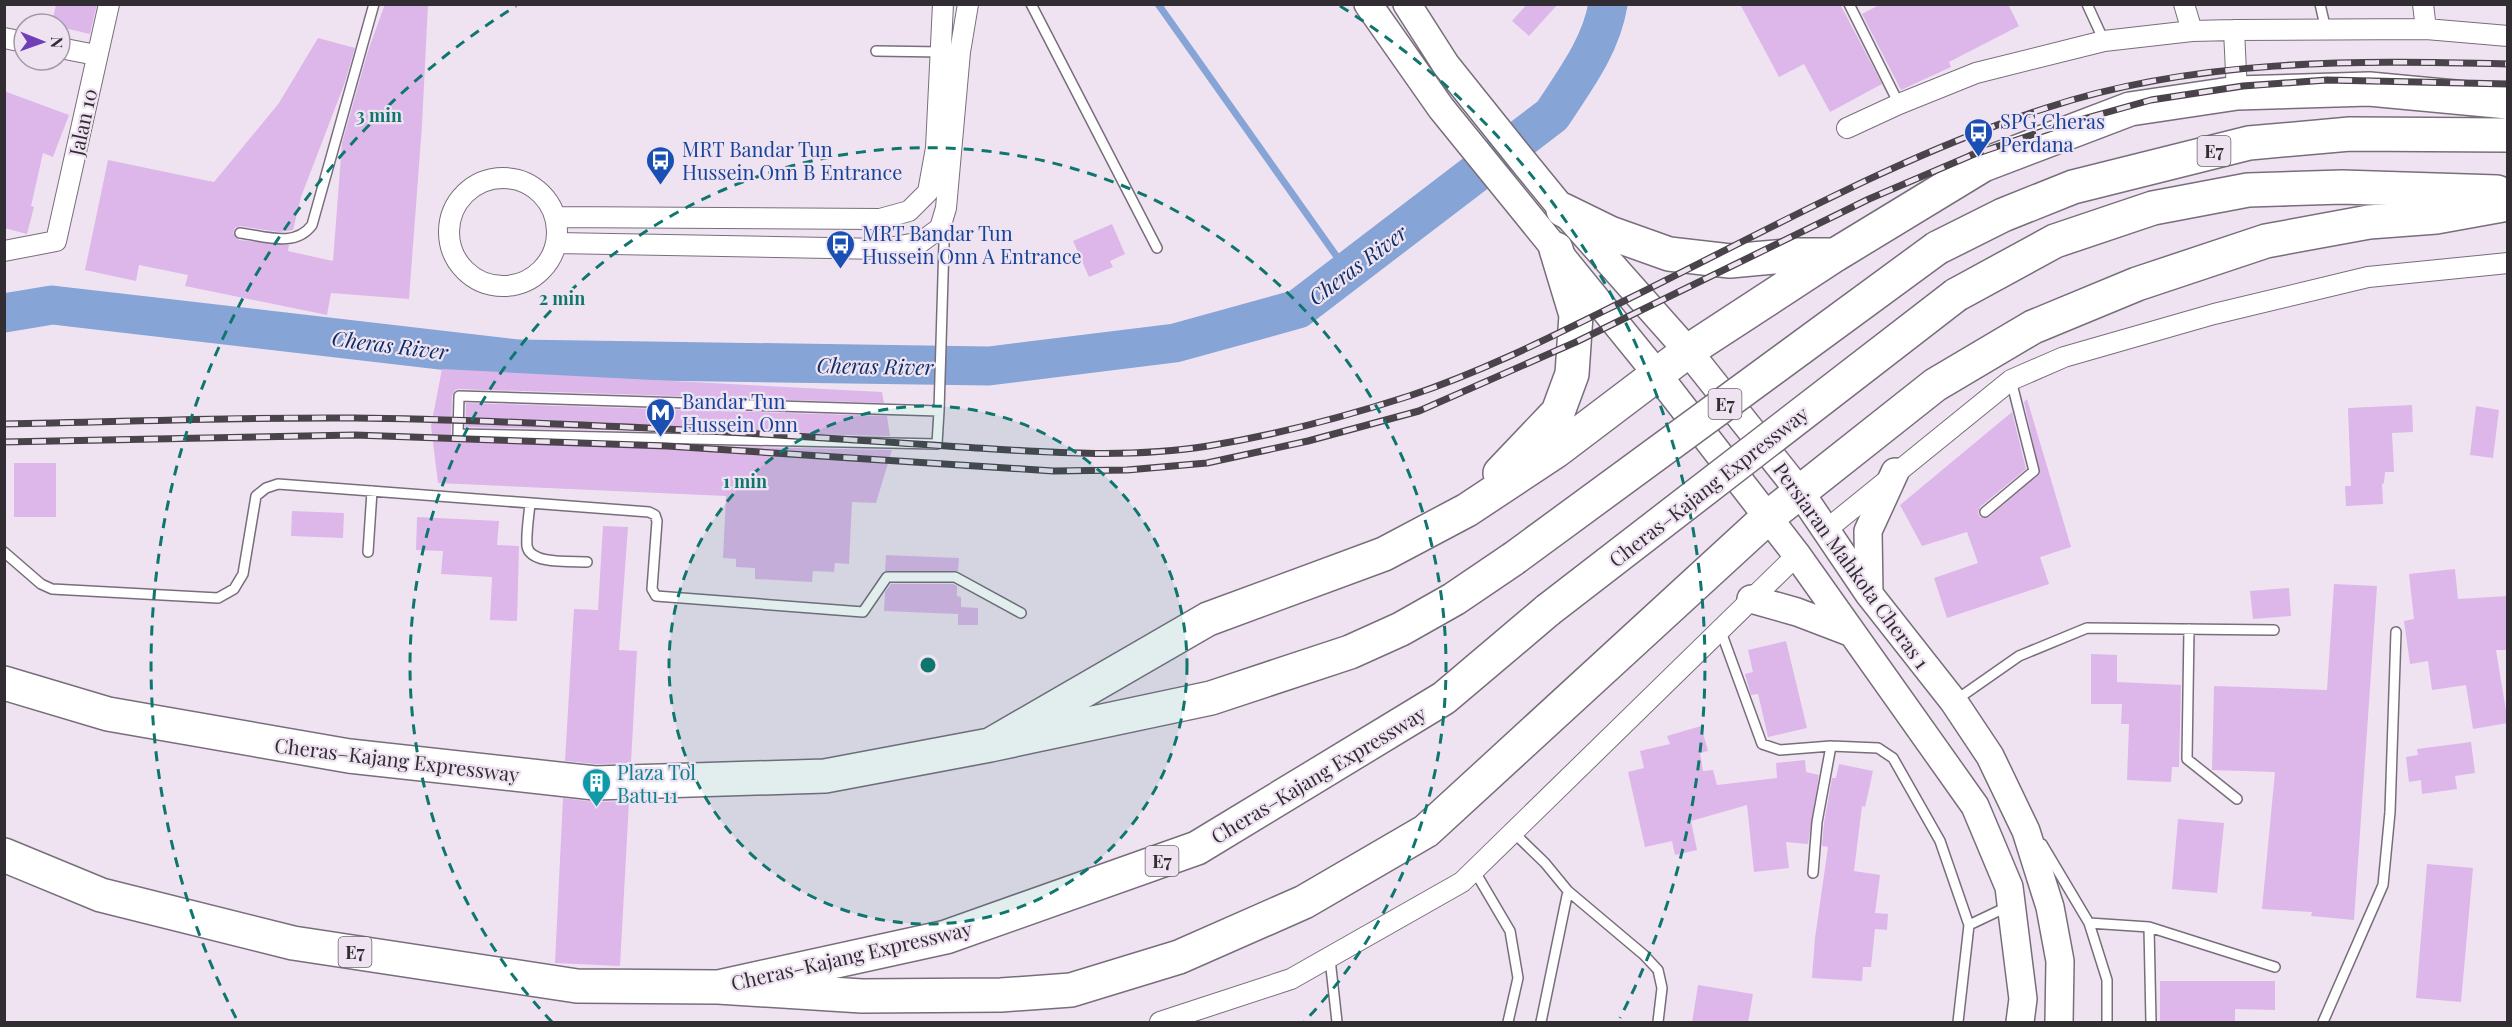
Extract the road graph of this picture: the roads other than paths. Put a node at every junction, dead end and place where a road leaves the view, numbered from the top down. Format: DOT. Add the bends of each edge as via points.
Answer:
graph roads {
  1 [pos="109,4"];
  2 [pos="374,4"];
  3 [pos="943,4"];
  4 [pos="968,4"];
  5 [pos="1031,4"];
  6 [pos="1368,4"];
  7 [pos="1407,4"];
  8 [pos="1849,4"];
  9 [pos="2086,4"];
  10 [pos="2184,4"];
  11 [pos="2320,4"];
  12 [pos="2423,4"];
  13 [pos="2426,29"];
  14 [pos="2234,30"];
  15 [pos="2326,30"];
  16 [pos="2192,31"];
  17 [pos="2508,36"];
  18 [pos="2104,41"];
  19 [pos="72,50"];
  20 [pos="876,51"];
  21 [pos="939,52"];
  22 [pos="960,52"];
  23 [pos="96,55"];
  24 [pos="2237,93"];
  25 [pos="2508,102"];
  26 [pos="1899,104"];
  27 [pos="1847,128"];
  28 [pos="2508,135"];
  29 [pos="2508,192"];
  30 [pos="2508,204"];
  31 [pos="1563,210"];
  32 [pos="555,217"];
  33 [pos="940,228"];
  34 [pos="240,233"];
  35 [pos="557,243"];
  36 [pos="1156,248"];
  37 [pos="1556,249"];
  38 [pos="4,251"];
  39 [pos="1835,255"];
  40 [pos="2508,263"];
  41 [pos="1688,351"];
  42 [pos="1657,374"];
  43 [pos="2011,380"];
  44 [pos="939,411"];
  45 [pos="1895,472"];
  46 [pos="372,491"];
  47 [pos="1800,492"];
  48 [pos="530,503"];
  49 [pos="1467,510"];
  50 [pos="1985,512"];
  51 [pos="1767,518"];
  52 [pos="1826,530"];
  53 [pos="4,552"];
  54 [pos="368,552"];
  55 [pos="1797,555"];
  56 [pos="587,562"];
  57 [pos="1869,594"];
  58 [pos="1751,599"];
  59 [pos="1021,613"];
  60 [pos="1720,629"];
  61 [pos="2189,629"];
  62 [pos="2274,630"];
  63 [pos="2396,632"];
  64 [pos="1852,633"];
  65 [pos="4,683"];
  66 [pos="1954,702"];
  67 [pos="990,745"];
  68 [pos="1831,746"];
  69 [pos="1990,756"];
  70 [pos="2237,799"];
  71 [pos="1513,832"];
  72 [pos="4,855"];
  73 [pos="1474,870"];
  74 [pos="1813,873"];
  75 [pos="1568,891"];
  76 [pos="2011,905"];
  77 [pos="2089,923"];
  78 [pos="1969,925"];
  79 [pos="2149,927"];
  80 [pos="1330,958"];
  81 [pos="2275,967"];
  82 [pos="718,987"];
  83 [pos="1160,1023"];
  84 [pos="1337,1023"];
  85 [pos="1508,1023"];
  86 [pos="1541,1023"];
  87 [pos="1658,1023"];
  88 [pos="1958,1023"];
  89 [pos="2020,1023"];
  90 [pos="2060,1023"];
  91 [pos="2107,1023"];
  92 [pos="2151,1023"];
  93 [pos="2323,1023"];
  1 -- 23 [label="street, Jalan 10"];
  2 -- 34 [label="lane" via="312,225 304,235 290,239"];
  3 -- 21 [label="street"];
  4 -- 22 [label="street"];
  5 -- 36 [label="lane"];
  6 -- 37 [label="main road, Persiaran Mahkota Cheras 1" via="1441,108"];
  7 -- 31 [label="main road, Persiaran Mahkota Cheras 1" via="1446,64"];
  8 -- 26 [label="lane"];
  9 -- 18 [label="lane"];
  10 -- 16 [label="street"];
  11 -- 15 [label="lane"];
  12 -- 13 [label="street"];
  13 -- 15 [label="street"];
  13 -- 17 [label="street"];
  14 -- 15 [label="street"];
  14 -- 16 [label="street"];
  14 -- 24 [label="street"];
  16 -- 18 [label="street"];
  18 -- 26 [label="street" via="1976,73"];
  19 -- 23 [label="street"];
  20 -- 21 [label="lane"];
  21 -- 22 [label="lane"];
  21 -- 32 [label="street" via="936,148 928,192 909,211 880,219"];
  22 -- 33 [label="street" via="946,208"];
  23 -- 38 [label="street, Jalan 10" via="56,241"];
  24 -- 25 [label="highway" via="2369,89"];
  24 -- 39 [label="highway" via="2130,109 1983,165"];
  26 -- 27 [label="street"];
  28 -- 67 [label="highway, Cheras–Kajang Expressway / E7, bridge" via="2350,134 2249,143 2073,187 2003,215 1936,248 1513,559 1401,629 1350,652 1211,698"];
  29 -- 82 [label="highway, Cheras–Kajang Expressway / E7, bridge" via="2342,187 2248,190 2153,208 2055,241 1956,295 1548,610 1444,698 1197,848 946,938"];
  30 -- 47 [label="highway" via="2436,217 2369,222 2266,241 2137,284 2033,327 1935,385"];
  31 -- 39 [label="highway" via="1610,233 1669,254 1731,261"];
  31 -- 41 [label="main road, Persiaran Mahkota Cheras 1"];
  32 -- 35 [label="street"];
  32 -- 35 [label="street" via="542,194 528,184 512,178 495,178 465,194 454,209 449,226 450,245 470,276 486,285 504,287 522,284 538,274"];
  33 -- 35 [label="street" via="921,242 884,249"];
  33 -- 44 [label="lane" via="944,243"];
  37 -- 42 [label="main road, Persiaran Mahkota Cheras 1"];
  37 -- 49 [label="highway" via="1576,315 1572,374 1558,412"];
  39 -- 41 [label="highway"];
  40 -- 43 [label="street" via="2357,280 2214,314 2064,357"];
  41 -- 42 [label="highway"];
  41 -- 47 [label="main road, Persiaran Mahkota Cheras 1"];
  42 -- 49 [label="highway" via="1556,451"];
  42 -- 51 [label="main road, Persiaran Mahkota Cheras 1"];
  43 -- 45 [label="street"];
  43 -- 50 [label="lane" via="2034,471"];
  44 -- 44 [label="lane" via="459,396 458,434 937,444"];
  45 -- 52 [label="street"];
  45 -- 57 [label="main road" via="1868,531"];
  46 -- 48 [label="lane"];
  46 -- 53 [label="lane" via="278,484 266,488 256,496 243,574 234,589 218,598 52,589"];
  46 -- 54 [label="lane"];
  47 -- 51 [label="highway"];
  47 -- 52 [label="main road, Persiaran Mahkota Cheras 1"];
  48 -- 56 [label="lane" via="527,545 532,555 541,560"];
  48 -- 59 [label="lane" via="655,515 652,589 656,596 863,612 887,577 942,576 955,577"];
  49 -- 67 [label="highway" via="1383,554 1208,619"];
  51 -- 55 [label="main road, Persiaran Mahkota Cheras 1"];
  51 -- 82 [label="highway" via="1426,831 1304,902 1179,957 1071,990 862,996"];
  52 -- 57 [label="main road, Persiaran Mahkota Cheras 1"];
  55 -- 58 [label="street"];
  55 -- 64 [label="main road, Persiaran Mahkota Cheras 1"];
  57 -- 66 [label="main road, Persiaran Mahkota Cheras 1"];
  58 -- 60 [label="street"];
  58 -- 64 [label="main road"];
  60 -- 68 [label="lane" via="1762,744 1780,750"];
  60 -- 71 [label="street"];
  61 -- 62 [label="lane"];
  61 -- 66 [label="lane" via="2087,628 2019,656"];
  61 -- 70 [label="lane" via="2187,759"];
  63 -- 93 [label="lane" via="2390,812 2383,885"];
  64 -- 76 [label="main road, Persiaran Mahkota Cheras 1" via="1976,806 2009,886"];
  65 -- 67 [label="highway, Cheras–Kajang Expressway / E7" via="108,714 349,756 595,783 825,776"];
  66 -- 69 [label="main road, Persiaran Mahkota Cheras 1"];
  68 -- 74 [label="lane" via="1817,822"];
  68 -- 78 [label="lane" via="1878,748 1893,758 1940,841"];
  69 -- 77 [label="lane"];
  69 -- 90 [label="main road, Persiaran Mahkota Cheras 1" via="2026,831 2050,907 2060,961"];
  71 -- 73 [label="street"];
  71 -- 75 [label="lane"];
  72 -- 82 [label="highway, Cheras–Kajang Expressway / E7" via="101,895 293,943 577,986"];
  73 -- 80 [label="street" via="1462,882"];
  73 -- 85 [label="lane" via="1510,931 1518,978"];
  75 -- 86 [label="lane"];
  75 -- 87 [label="lane" via="1658,970 1662,988"];
  76 -- 78 [label="lane"];
  76 -- 89 [label="main road, Persiaran Mahkota Cheras 1" via="2023,999"];
  77 -- 79 [label="lane"];
  77 -- 91 [label="lane" via="2107,980"];
  78 -- 88 [label="lane"];
  79 -- 81 [label="lane"];
  79 -- 92 [label="lane"];
  80 -- 83 [label="street" via="1291,979"];
  80 -- 84 [label="lane"];
}
